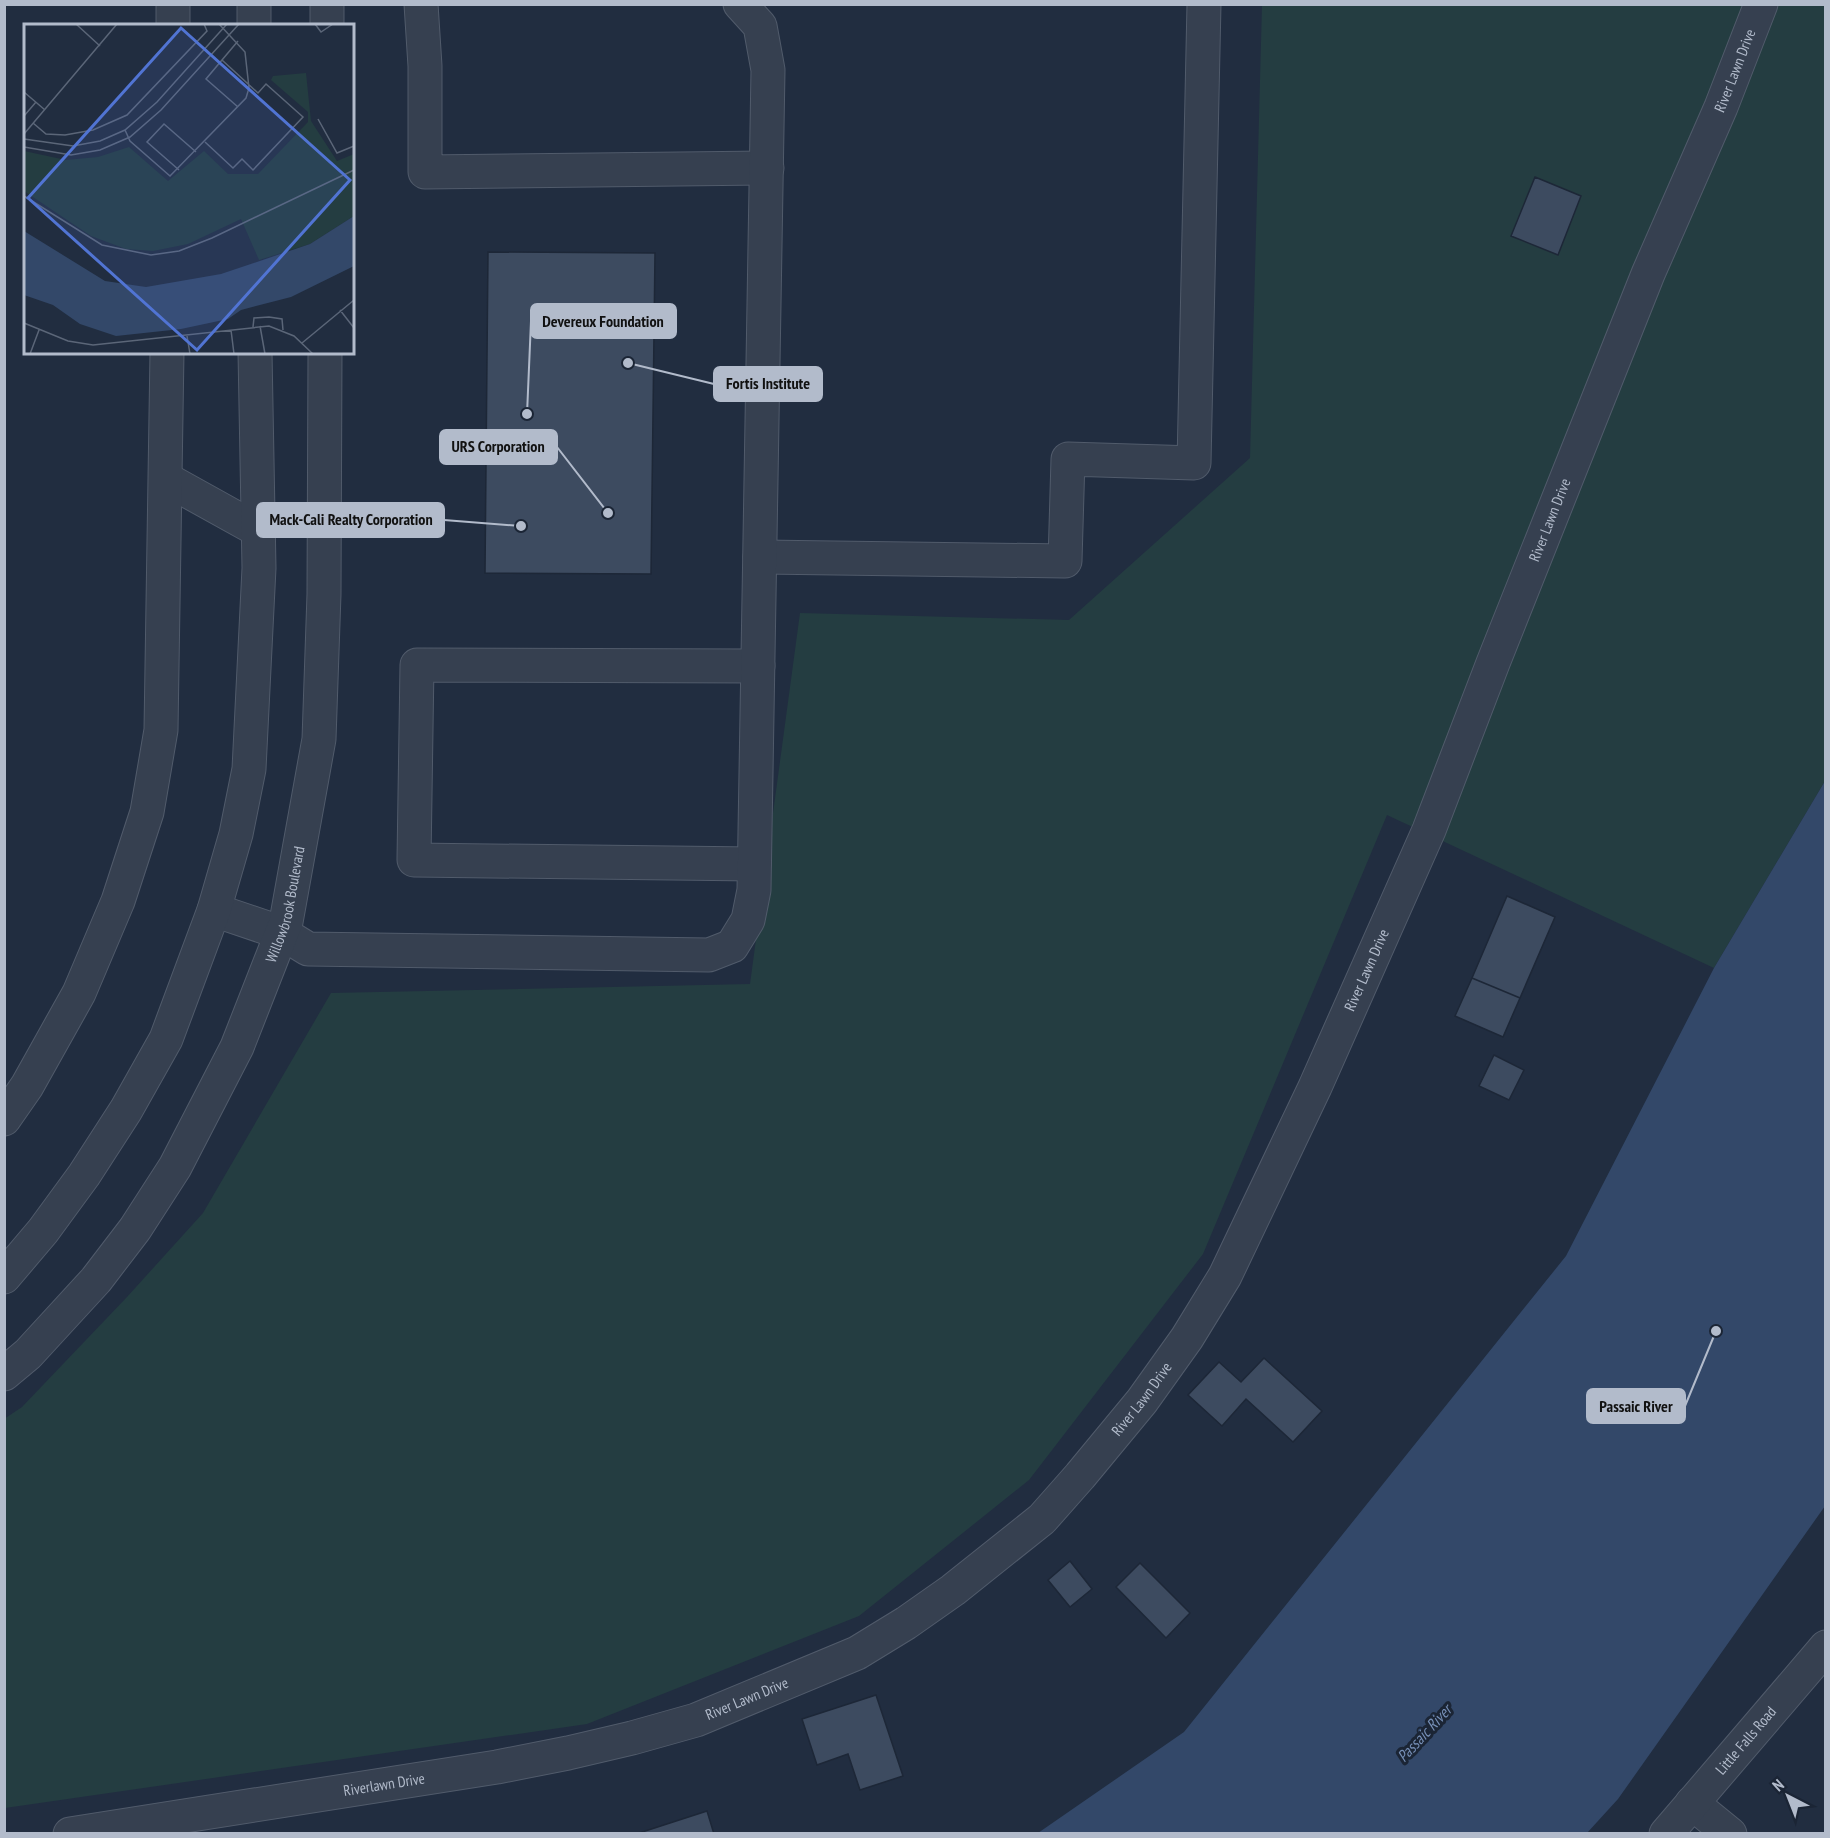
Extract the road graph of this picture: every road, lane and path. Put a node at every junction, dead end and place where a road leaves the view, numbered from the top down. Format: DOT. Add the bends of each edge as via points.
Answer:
graph roads {
  1 [pos="173,4"];
  2 [pos="254,4"];
  3 [pos="327,4"];
  4 [pos="421,4"];
  5 [pos="740,4"];
  6 [pos="1203,4"];
  7 [pos="1761,4"];
  8 [pos="173,24"];
  9 [pos="254,24"];
  10 [pos="327,24"];
  11 [pos="767,168"];
  12 [pos="167,354"];
  13 [pos="255,354"];
  14 [pos="326,354"];
  15 [pos="166,479"];
  16 [pos="258,530"];
  17 [pos="760,557"];
  18 [pos="758,666"];
  19 [pos="754,864"];
  20 [pos="214,910"];
  21 [pos="282,933"];
  22 [pos="4,1119"];
  23 [pos="4,1277"];
  24 [pos="4,1374"];
  25 [pos="1826,1647"];
  26 [pos="696,1720"];
  27 [pos="1692,1803"];
  28 [pos="70,1833"];
  29 [pos="1666,1833"];
  30 [pos="1730,1833"];
  1 -- 8 [label="street"];
  2 -- 9 [label="street"];
  3 -- 10 [label="street"];
  4 -- 11 [label="street" via="425,172"];
  5 -- 11 [label="street" via="760,26 768,70"];
  6 -- 17 [label="street" via="1194,463 1068,459 1065,561"];
  7 -- 26 [label="street, River Lawn Drive" via="1648,274 1429,830 1316,1087 1225,1276 1187,1338 1142,1401 1042,1519 953,1590 857,1653"];
  11 -- 17 [label="street"];
  12 -- 15 [label="street"];
  13 -- 16 [label="street"];
  14 -- 21 [label="street, Willowbrook Boulevard" via="319,739"];
  15 -- 16 [label="street"];
  15 -- 22 [label="street" via="161,730 147,812 118,901 79,993"];
  16 -- 20 [label="street" via="249,769 236,834"];
  17 -- 18 [label="street"];
  18 -- 19 [label="street"];
  18 -- 19 [label="street" via="417,665 414,860"];
  19 -- 21 [label="street" via="748,920 732,946 710,955 308,950"];
  20 -- 21 [label="street"];
  20 -- 23 [label="street" via="166,1039 126,1110 43,1231"];
  21 -- 24 [label="street, Willowbrook Boulevard" via="237,1047 175,1167 96,1280 28,1354"];
  25 -- 27 [label="street, Little Falls Road"];
  26 -- 28 [label="street, Riverlawn Drive" via="507,1765"];
  27 -- 29 [label="street, Little Falls Road"];
  27 -- 30 [label="street"];
}
